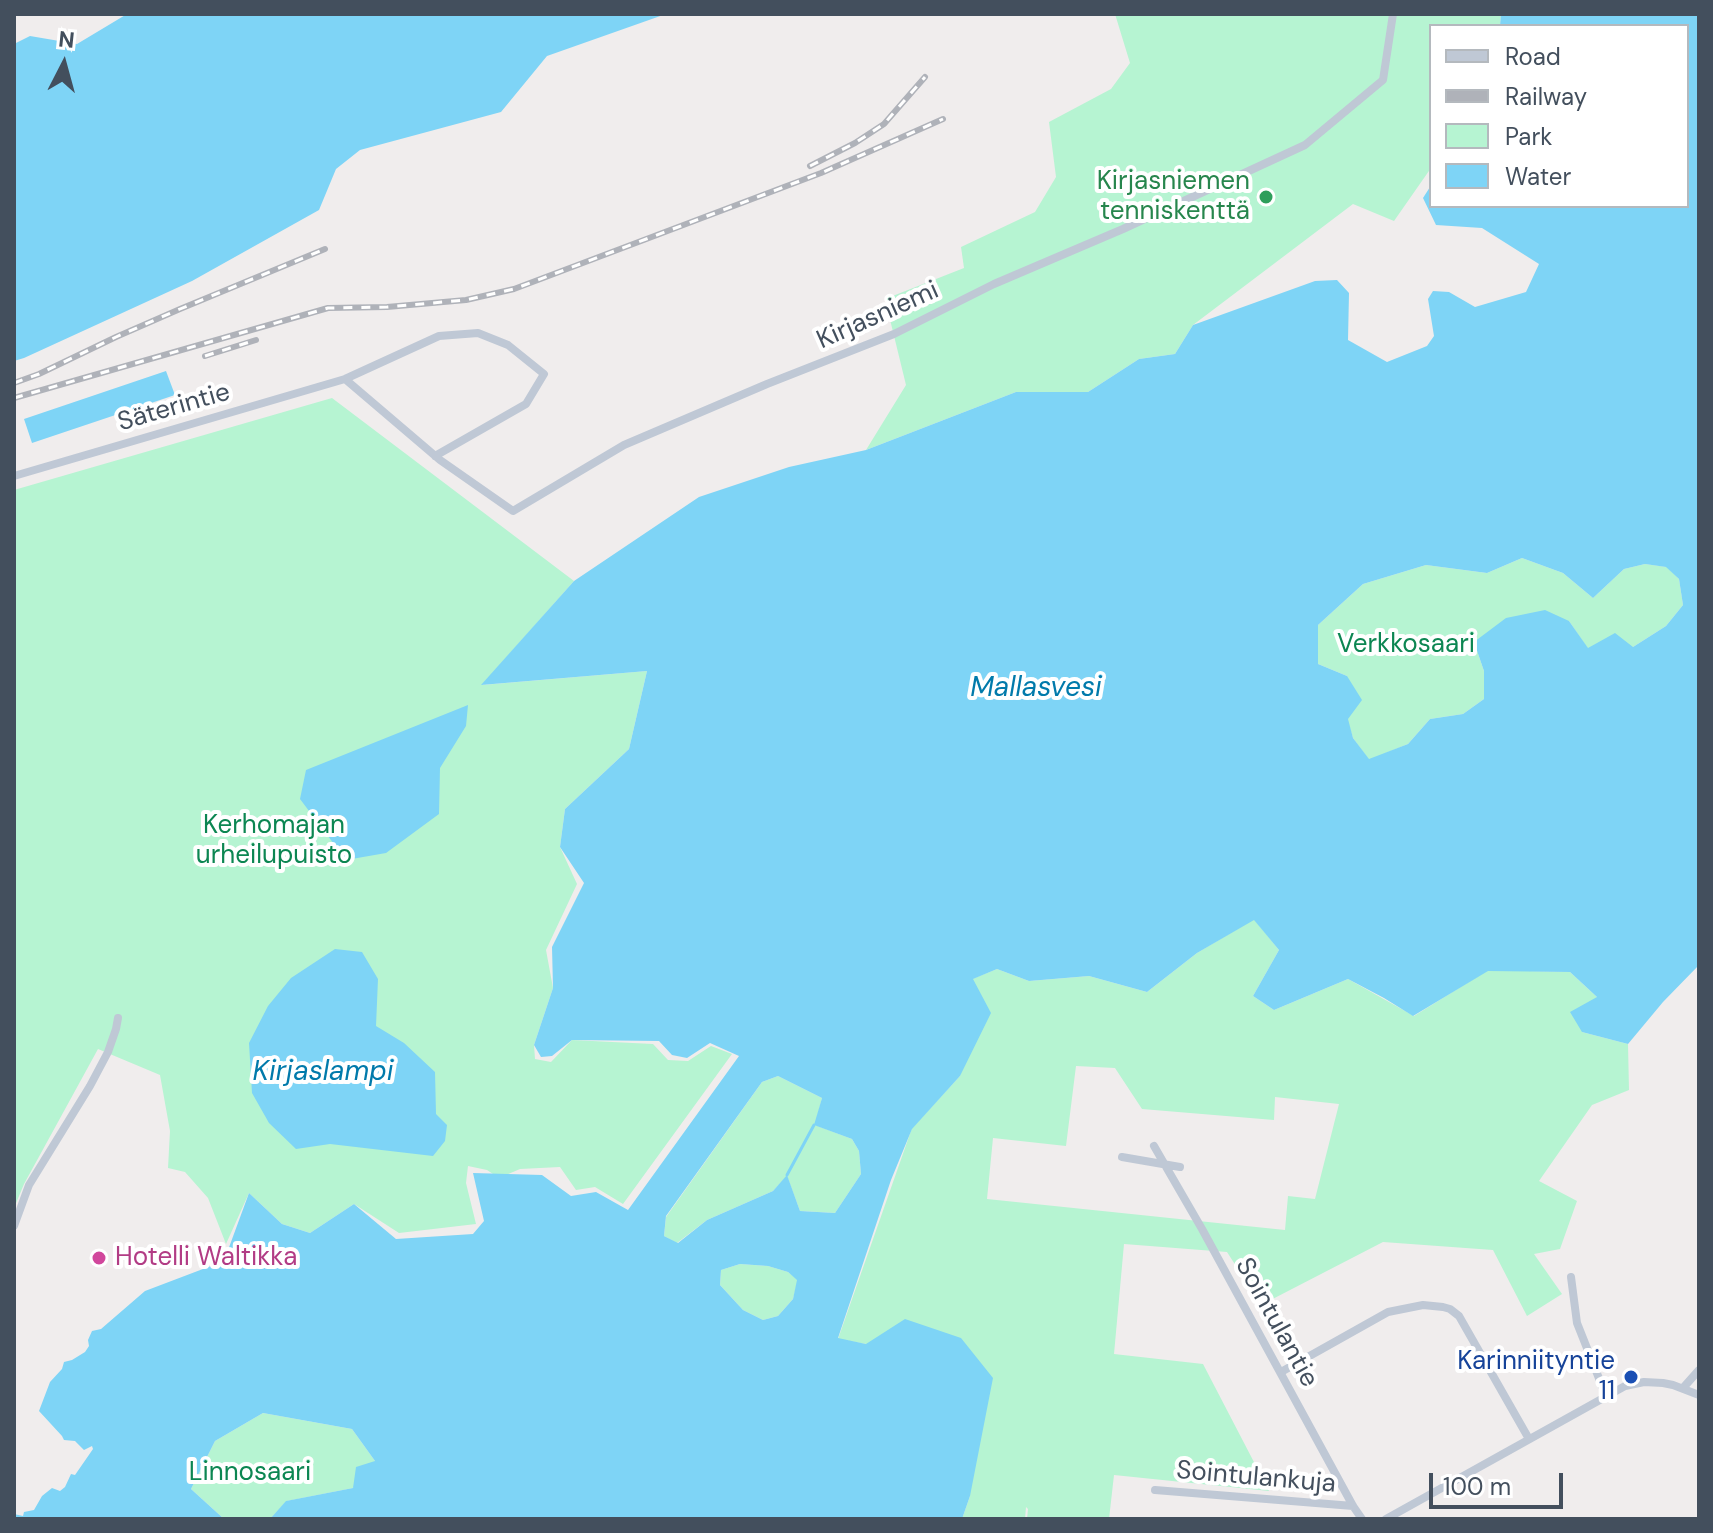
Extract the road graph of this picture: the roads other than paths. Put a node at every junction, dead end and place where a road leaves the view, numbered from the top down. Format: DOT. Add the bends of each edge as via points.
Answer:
graph roads {
  1 [pos="1393,14"];
  2 [pos="345,379"];
  3 [pos="435,456"];
  4 [pos="14,476"];
  5 [pos="118,1018"];
  6 [pos="1154,1146"];
  7 [pos="1122,1157"];
  8 [pos="1164,1166"];
  9 [pos="1180,1167"];
  10 [pos="14,1226"];
  11 [pos="1571,1277"];
  12 [pos="1699,1370"];
  13 [pos="1281,1372"];
  14 [pos="1683,1388"];
  15 [pos="1699,1395"];
  16 [pos="1606,1396"];
  17 [pos="1529,1439"];
  18 [pos="1155,1490"];
  19 [pos="1353,1506"];
  20 [pos="1362,1519"];
  21 [pos="1386,1519"];
  1 -- 3 [label="street, Kirjasniemi" via="1383,80 1305,145 894,334 624,445 513,511"];
  2 -- 3 [label="street, Kirjasniemi"];
  2 -- 3 [label="street, Säterintie" via="439,336 478,333 508,345 544,374 526,404"];
  2 -- 4 [label="street, Säterintie"];
  5 -- 10 [label="street" via="108,1052 29,1185"];
  6 -- 8 [label="street, Sointulantie"];
  7 -- 8 [label="street"];
  8 -- 9 [label="street"];
  8 -- 13 [label="street, Sointulantie"];
  11 -- 16 [label="street" via="1577,1323"];
  12 -- 14 [label="street"];
  13 -- 17 [label="street" via="1388,1312 1423,1305 1450,1309 1459,1316"];
  13 -- 19 [label="street, Sointulantie"];
  14 -- 15 [label="street"];
  14 -- 16 [label="street" via="1644,1382"];
  16 -- 17 [label="street"];
  17 -- 21 [label="street"];
  18 -- 19 [label="street, Sointulankuja"];
  19 -- 20 [label="street, Sointulantie"];
}
